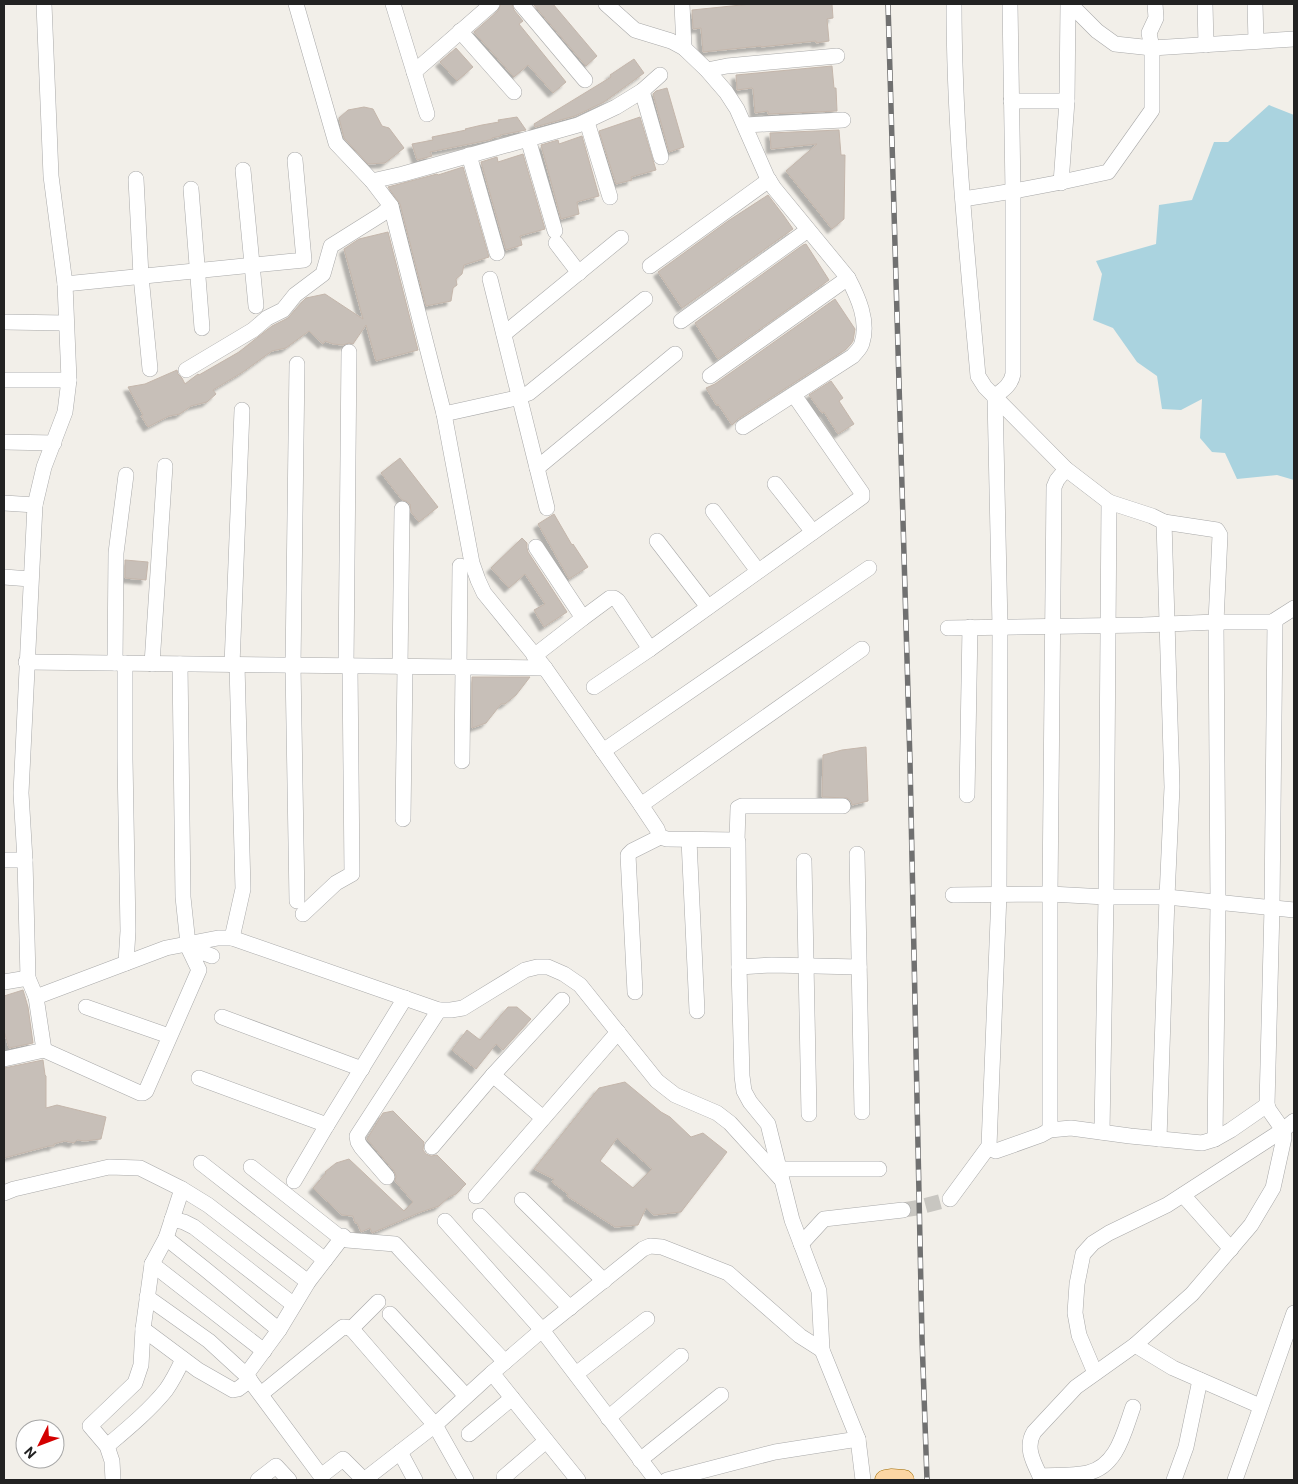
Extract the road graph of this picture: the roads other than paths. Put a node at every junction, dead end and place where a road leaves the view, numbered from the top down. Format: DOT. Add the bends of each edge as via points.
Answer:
graph roads {
  1 [pos="44,4"];
  2 [pos="393,4"];
  3 [pos="492,4"];
  4 [pos="520,4"];
  5 [pos="606,4"];
  6 [pos="682,4"];
  7 [pos="954,4"];
  8 [pos="1010,4"];
  9 [pos="1069,4"];
  10 [pos="1155,4"];
  11 [pos="1205,4"];
  12 [pos="1255,4"];
  13 [pos="301,5"];
  14 [pos="460,31"];
  15 [pos="1294,39"];
  16 [pos="1256,41"];
  17 [pos="1206,45"];
  18 [pos="684,48"];
  19 [pos="1152,48"];
  20 [pos="837,56"];
  21 [pos="707,70"];
  22 [pos="414,72"];
  23 [pos="660,75"];
  24 [pos="585,80"];
  25 [pos="642,91"];
  26 [pos="514,92"];
  27 [pos="1011,101"];
  28 [pos="1067,101"];
  29 [pos="427,114"];
  30 [pos="842,120"];
  31 [pos="587,122"];
  32 [pos="745,125"];
  33 [pos="528,139"];
  34 [pos="469,155"];
  35 [pos="661,157"];
  36 [pos="295,160"];
  37 [pos="243,170"];
  38 [pos="136,178"];
  39 [pos="769,180"];
  40 [pos="372,181"];
  41 [pos="1061,183"];
  42 [pos="190,188"];
  43 [pos="1013,192"];
  44 [pos="610,198"];
  45 [pos="963,199"];
  46 [pos="391,206"];
  47 [pos="808,230"];
  48 [pos="621,238"];
  49 [pos="497,253"];
  50 [pos="251,264"];
  51 [pos="650,266"];
  52 [pos="196,270"];
  53 [pos="579,273"];
  54 [pos="141,276"];
  55 [pos="848,278"];
  56 [pos="490,279"];
  57 [pos="65,284"];
  58 [pos="645,299"];
  59 [pos="256,306"];
  60 [pos="681,320"];
  61 [pos="4,322"];
  62 [pos="66,323"];
  63 [pos="202,328"];
  64 [pos="504,334"];
  65 [pos="349,352"];
  66 [pos="675,354"];
  67 [pos="297,364"];
  68 [pos="150,369"];
  69 [pos="186,370"];
  70 [pos="710,376"];
  71 [pos="4,380"];
  72 [pos="69,380"];
  73 [pos="794,395"];
  74 [pos="519,396"];
  75 [pos="995,396"];
  76 [pos="242,410"];
  77 [pos="444,414"];
  78 [pos="743,427"];
  79 [pos="4,442"];
  80 [pos="54,443"];
  81 [pos="165,466"];
  82 [pos="537,468"];
  83 [pos="1066,469"];
  84 [pos="126,475"];
  85 [pos="775,484"];
  86 [pos="1109,502"];
  87 [pos="4,503"];
  88 [pos="35,504"];
  89 [pos="547,508"];
  90 [pos="402,509"];
  91 [pos="713,511"];
  92 [pos="1164,522"];
  93 [pos="813,532"];
  94 [pos="657,541"];
  95 [pos="536,547"];
  96 [pos="460,566"];
  97 [pos="869,568"];
  98 [pos="758,571"];
  99 [pos="4,577"];
  100 [pos="30,578"];
  101 [pos="708,607"];
  102 [pos="1294,608"];
  103 [pos="584,618"];
  104 [pos="1275,620"];
  105 [pos="1216,622"];
  106 [pos="1167,624"];
  107 [pos="1000,626"];
  108 [pos="1052,626"];
  109 [pos="1108,626"];
  110 [pos="970,627"];
  111 [pos="948,628"];
  112 [pos="650,649"];
  113 [pos="862,649"];
  114 [pos="534,656"];
  115 [pos="26,662"];
  116 [pos="120,663"];
  117 [pos="152,664"];
  118 [pos="180,664"];
  119 [pos="234,665"];
  120 [pos="293,666"];
  121 [pos="348,666"];
  122 [pos="403,667"];
  123 [pos="461,668"];
  124 [pos="545,668"];
  125 [pos="594,687"];
  126 [pos="603,751"];
  127 [pos="462,761"];
  128 [pos="967,795"];
  129 [pos="641,805"];
  130 [pos="843,806"];
  131 [pos="402,819"];
  132 [pos="660,837"];
  133 [pos="689,840"];
  134 [pos="737,841"];
  135 [pos="857,854"];
  136 [pos="4,860"];
  137 [pos="25,860"];
  138 [pos="804,861"];
  139 [pos="999,894"];
  140 [pos="1050,894"];
  141 [pos="953,895"];
  142 [pos="1106,897"];
  143 [pos="1167,897"];
  144 [pos="1218,902"];
  145 [pos="1272,907"];
  146 [pos="1294,910"];
  147 [pos="232,938"];
  148 [pos="188,944"];
  149 [pos="212,956"];
  150 [pos="126,963"];
  151 [pos="806,966"];
  152 [pos="859,966"];
  153 [pos="739,967"];
  154 [pos="28,978"];
  155 [pos="4,982"];
  156 [pos="635,992"];
  157 [pos="36,997"];
  158 [pos="405,998"];
  159 [pos="562,1000"];
  160 [pos="86,1006"];
  161 [pos="439,1010"];
  162 [pos="697,1011"];
  163 [pos="222,1016"];
  164 [pos="618,1032"];
  165 [pos="169,1036"];
  166 [pos="44,1050"];
  167 [pos="4,1059"];
  168 [pos="362,1069"];
  169 [pos="493,1075"];
  170 [pos="198,1078"];
  171 [pos="1268,1108"];
  172 [pos="862,1112"];
  173 [pos="809,1114"];
  174 [pos="543,1118"];
  175 [pos="327,1125"];
  176 [pos="1286,1125"];
  177 [pos="1050,1130"];
  178 [pos="1102,1132"];
  179 [pos="1159,1139"];
  180 [pos="1215,1139"];
  181 [pos="432,1146"];
  182 [pos="989,1146"];
  183 [pos="201,1163"];
  184 [pos="250,1167"];
  185 [pos="879,1169"];
  186 [pos="780,1174"];
  187 [pos="387,1177"];
  188 [pos="294,1180"];
  189 [pos="182,1189"];
  190 [pos="4,1193"];
  191 [pos="1183,1195"];
  192 [pos="476,1196"];
  193 [pos="950,1199"];
  194 [pos="522,1200"];
  195 [pos="903,1210"];
  196 [pos="480,1216"];
  197 [pos="172,1219"];
  198 [pos="444,1221"];
  199 [pos="343,1236"];
  200 [pos="166,1238"];
  201 [pos="801,1244"];
  202 [pos="1231,1248"];
  203 [pos="325,1260"];
  204 [pos="152,1264"];
  205 [pos="604,1281"];
  206 [pos="308,1282"];
  207 [pos="147,1297"];
  208 [pos="378,1302"];
  209 [pos="294,1305"];
  210 [pos="570,1308"];
  211 [pos="1294,1313"];
  212 [pos="390,1314"];
  213 [pos="647,1319"];
  214 [pos="143,1329"];
  215 [pos="351,1329"];
  216 [pos="279,1330"];
  217 [pos="542,1330"];
  218 [pos="1135,1345"];
  219 [pos="822,1350"];
  220 [pos="264,1351"];
  221 [pos="681,1356"];
  222 [pos="183,1359"];
  223 [pos="504,1362"];
  224 [pos="492,1373"];
  225 [pos="1095,1373"];
  226 [pos="576,1374"];
  227 [pos="248,1377"];
  228 [pos="1200,1380"];
  229 [pos="261,1394"];
  230 [pos="721,1395"];
  231 [pos="466,1396"];
  232 [pos="512,1398"];
  233 [pos="1260,1406"];
  234 [pos="1133,1407"];
  235 [pos="608,1418"];
  236 [pos="435,1425"];
  237 [pos="469,1434"];
  238 [pos="858,1439"];
  239 [pos="546,1440"];
  240 [pos="107,1446"];
  241 [pos="400,1452"];
  242 [pos="640,1460"];
  243 [pos="504,1477"];
  244 [pos="319,1478"];
  245 [pos="1041,1478"];
  246 [pos="113,1480"];
  247 [pos="258,1480"];
  248 [pos="289,1480"];
  249 [pos="364,1480"];
  250 [pos="415,1480"];
  251 [pos="466,1480"];
  252 [pos="578,1480"];
  253 [pos="656,1480"];
  254 [pos="667,1480"];
  255 [pos="863,1480"];
  256 [pos="884,1480"];
  257 [pos="904,1480"];
  258 [pos="1174,1480"];
  259 [pos="1235,1480"];
  1 -- 57 [label="street" via="51,176"];
  2 -- 22 [label="street"];
  3 -- 14 [label="street"];
  4 -- 24 [label="street"];
  5 -- 18 [label="street" via="635,30"];
  6 -- 18 [label="street"];
  7 -- 45 [label="street"];
  8 -- 27 [label="street"];
  9 -- 19 [label="street" via="1115,44"];
  9 -- 28 [label="street"];
  10 -- 19 [label="street" via="1156,18 1149,33"];
  11 -- 17 [label="street"];
  12 -- 16 [label="street"];
  13 -- 40 [label="street" via="336,143"];
  14 -- 22 [label="street"];
  14 -- 26 [label="street"];
  15 -- 16 [label="street"];
  16 -- 17 [label="street"];
  17 -- 19 [label="street"];
  18 -- 21 [label="street"];
  19 -- 41 [label="street" via="1152,110 1108,172"];
  20 -- 21 [label="street"];
  21 -- 32 [label="street" via="726,92"];
  22 -- 29 [label="street"];
  23 -- 25 [label="street"];
  25 -- 31 [label="street"];
  25 -- 35 [label="street"];
  27 -- 28 [label="street"];
  27 -- 43 [label="street"];
  28 -- 41 [label="street"];
  30 -- 32 [label="street"];
  31 -- 33 [label="street"];
  31 -- 44 [label="street"];
  32 -- 39 [label="street"];
  33 -- 34 [label="street"];
  33 -- 53 [label="street" via="555,237"];
  34 -- 40 [label="street"];
  34 -- 49 [label="street"];
  36 -- 50 [label="street" via="304,260"];
  37 -- 50 [label="street"];
  38 -- 54 [label="street"];
  39 -- 47 [label="street"];
  39 -- 51 [label="street"];
  40 -- 46 [label="street"];
  41 -- 43 [label="street"];
  42 -- 52 [label="street"];
  43 -- 45 [label="street"];
  43 -- 75 [label="street" via="1013,374 1007,387"];
  45 -- 75 [label="street" via="978,376"];
  46 -- 69 [label="street" via="331,246 323,274 295,295 283,310"];
  46 -- 77 [label="street"];
  47 -- 55 [label="street"];
  47 -- 60 [label="street"];
  48 -- 53 [label="street"];
  50 -- 52 [label="street"];
  50 -- 59 [label="street"];
  52 -- 54 [label="street"];
  52 -- 63 [label="street"];
  53 -- 64 [label="street"];
  54 -- 57 [label="street"];
  54 -- 68 [label="street"];
  55 -- 70 [label="street"];
  55 -- 73 [label="street" via="861,306 862,345 853,356"];
  56 -- 64 [label="street"];
  57 -- 62 [label="street"];
  58 -- 74 [label="street" via="530,393"];
  61 -- 62 [label="street"];
  62 -- 72 [label="street"];
  64 -- 74 [label="street"];
  65 -- 121 [label="street"];
  66 -- 82 [label="street"];
  67 -- 120 [label="street"];
  71 -- 72 [label="street"];
  72 -- 80 [label="street" via="65,412"];
  73 -- 78 [label="street"];
  73 -- 93 [label="street" via="863,495"];
  74 -- 77 [label="street"];
  74 -- 82 [label="street"];
  75 -- 83 [label="street"];
  75 -- 107 [label="street"];
  76 -- 119 [label="street"];
  77 -- 114 [label="street" via="478,580 484,593"];
  79 -- 80 [label="street"];
  80 -- 88 [label="street"];
  81 -- 117 [label="street"];
  82 -- 89 [label="street"];
  83 -- 86 [label="street"];
  83 -- 108 [label="street" via="1054,487"];
  84 -- 116 [label="street" via="116,553"];
  85 -- 93 [label="street"];
  86 -- 92 [label="street"];
  86 -- 109 [label="street"];
  87 -- 88 [label="street"];
  88 -- 100 [label="street"];
  90 -- 122 [label="street"];
  91 -- 98 [label="street"];
  92 -- 105 [label="street" via="1217,530 1220,535"];
  92 -- 106 [label="street"];
  93 -- 98 [label="street"];
  94 -- 101 [label="street"];
  95 -- 103 [label="street"];
  96 -- 123 [label="street"];
  97 -- 126 [label="street"];
  98 -- 101 [label="street"];
  99 -- 100 [label="street"];
  100 -- 115 [label="street"];
  101 -- 112 [label="street"];
  102 -- 104 [label="street"];
  103 -- 112 [label="street" via="614,598"];
  103 -- 114 [label="street"];
  104 -- 105 [label="street"];
  104 -- 145 [label="street"];
  105 -- 106 [label="street"];
  105 -- 144 [label="street"];
  106 -- 109 [label="street"];
  106 -- 143 [label="street" via="1172,787"];
  107 -- 108 [label="street"];
  107 -- 110 [label="street"];
  107 -- 139 [label="street"];
  108 -- 109 [label="street"];
  108 -- 140 [label="street"];
  109 -- 142 [label="street"];
  110 -- 111 [label="street"];
  110 -- 128 [label="street"];
  112 -- 125 [label="street"];
  113 -- 129 [label="street"];
  114 -- 124 [label="street"];
  115 -- 116 [label="street"];
  115 -- 137 [label="street" via="21,793"];
  116 -- 117 [label="street"];
  116 -- 150 [label="street" via="125,759"];
  117 -- 118 [label="street"];
  118 -- 119 [label="street"];
  118 -- 148 [label="street" via="183,897"];
  119 -- 120 [label="street"];
  119 -- 147 [label="street" via="242,890"];
  120 -- 121 [label="street"];
  120 -- 121 [label="street" via="300,907 352,874"];
  121 -- 122 [label="street"];
  122 -- 123 [label="street"];
  122 -- 131 [label="street"];
  123 -- 124 [label="street"];
  123 -- 127 [label="street"];
  124 -- 126 [label="street"];
  126 -- 129 [label="street"];
  129 -- 132 [label="street"];
  130 -- 134 [label="street" via="742,806 738,808"];
  132 -- 133 [label="street"];
  132 -- 156 [label="street" via="628,855"];
  133 -- 134 [label="street"];
  133 -- 162 [label="street"];
  134 -- 153 [label="street"];
  135 -- 152 [label="street"];
  136 -- 137 [label="street"];
  137 -- 154 [label="street"];
  138 -- 151 [label="street"];
  139 -- 140 [label="street"];
  139 -- 141 [label="street"];
  139 -- 182 [label="street"];
  140 -- 142 [label="street"];
  140 -- 177 [label="street"];
  142 -- 143 [label="street"];
  142 -- 178 [label="street"];
  143 -- 144 [label="street"];
  143 -- 179 [label="street"];
  144 -- 145 [label="street"];
  144 -- 180 [label="street"];
  145 -- 146 [label="street"];
  145 -- 171 [label="street"];
  147 -- 148 [label="street"];
  147 -- 158 [label="street"];
  148 -- 150 [label="street" via="166,948"];
  149 -- 165 [label="street" via="188,946 199,970"];
  150 -- 157 [label="street"];
  151 -- 152 [label="street"];
  151 -- 153 [label="street"];
  151 -- 173 [label="street"];
  152 -- 172 [label="street"];
  153 -- 186 [label="street" via="744,1091 768,1124"];
  154 -- 155 [label="street"];
  154 -- 157 [label="street"];
  157 -- 166 [label="street"];
  158 -- 161 [label="street"];
  158 -- 168 [label="street"];
  159 -- 169 [label="street"];
  160 -- 165 [label="street"];
  161 -- 164 [label="street" via="463,1008 525,970 548,967 580,985"];
  161 -- 187 [label="street" via="357,1136 361,1147"];
  163 -- 168 [label="street"];
  164 -- 174 [label="street"];
  164 -- 186 [label="street" via="657,1081 675,1095 717,1113"];
  165 -- 166 [label="street" via="144,1093"];
  166 -- 167 [label="street"];
  168 -- 175 [label="street"];
  169 -- 174 [label="street"];
  169 -- 181 [label="street"];
  170 -- 175 [label="street"];
  171 -- 176 [label="street"];
  171 -- 180 [label="street"];
  174 -- 192 [label="street"];
  175 -- 188 [label="street"];
  176 -- 191 [label="street"];
  176 -- 202 [label="street" via="1273,1188 1251,1225"];
  177 -- 178 [label="street" via="1071,1128"];
  177 -- 182 [label="street" via="996,1152"];
  178 -- 179 [label="street"];
  179 -- 180 [label="street" via="1202,1143"];
  182 -- 193 [label="street"];
  183 -- 203 [label="street"];
  184 -- 203 [label="street" via="337,1235 338,1243"];
  185 -- 186 [label="street"];
  186 -- 201 [label="street"];
  189 -- 190 [label="street" via="140,1168 109,1168"];
  189 -- 197 [label="street"];
  189 -- 206 [label="street" via="208,1205"];
  191 -- 202 [label="street"];
  191 -- 225 [label="street" via="1109,1233 1083,1254 1075,1313 1079,1335"];
  194 -- 205 [label="street"];
  195 -- 201 [label="street" via="824,1219"];
  196 -- 210 [label="street"];
  197 -- 200 [label="street"];
  197 -- 209 [label="street" via="194,1228"];
  198 -- 217 [label="street"];
  199 -- 223 [label="street" via="347,1240 396,1244"];
  200 -- 204 [label="street"];
  200 -- 216 [label="street"];
  201 -- 219 [label="street" via="819,1291"];
  202 -- 218 [label="street" via="1192,1294"];
  203 -- 206 [label="street"];
  204 -- 207 [label="street"];
  204 -- 220 [label="street"];
  205 -- 210 [label="street"];
  205 -- 219 [label="street" via="643,1249 662,1247 728,1273 800,1336"];
  206 -- 209 [label="street"];
  207 -- 214 [label="street"];
  207 -- 227 [label="street" via="209,1341"];
  208 -- 215 [label="street"];
  209 -- 216 [label="street"];
  210 -- 217 [label="street"];
  211 -- 233 [label="street"];
  212 -- 231 [label="street"];
  213 -- 226 [label="street"];
  214 -- 222 [label="street"];
  214 -- 240 [label="street" via="141,1364 135,1383 90,1426"];
  215 -- 229 [label="street" via="343,1327"];
  215 -- 236 [label="street"];
  216 -- 220 [label="street"];
  217 -- 223 [label="street"];
  217 -- 226 [label="street"];
  218 -- 225 [label="street"];
  218 -- 228 [label="street"];
  219 -- 238 [label="street"];
  220 -- 227 [label="street"];
  221 -- 235 [label="street"];
  222 -- 227 [label="street" via="233,1390 238,1389"];
  222 -- 240 [label="street" via="165,1390 144,1414"];
  223 -- 224 [label="street"];
  224 -- 231 [label="street"];
  224 -- 232 [label="street"];
  225 -- 245 [label="street" via="1076,1387 1030,1438 1028,1447"];
  226 -- 235 [label="street"];
  227 -- 229 [label="street"];
  228 -- 233 [label="street"];
  228 -- 258 [label="street" via="1186,1447"];
  229 -- 244 [label="street"];
  230 -- 242 [label="street"];
  231 -- 236 [label="street"];
  232 -- 237 [label="street"];
  232 -- 239 [label="street"];
  233 -- 259 [label="street"];
  234 -- 245 [label="street" via="1116,1453 1104,1466 1088,1473"];
  235 -- 242 [label="street"];
  236 -- 241 [label="street"];
  236 -- 251 [label="street"];
  238 -- 254 [label="street" via="775,1452"];
  238 -- 255 [label="street"];
  239 -- 243 [label="street"];
  239 -- 252 [label="street"];
  240 -- 246 [label="street"];
  241 -- 249 [label="street"];
  241 -- 250 [label="street"];
  242 -- 253 [label="street"];
  244 -- 249 [label="street" via="343,1459"];
  247 -- 248 [label="street" via="276,1466"];
  256 -- 257 [label="main road"];
}
